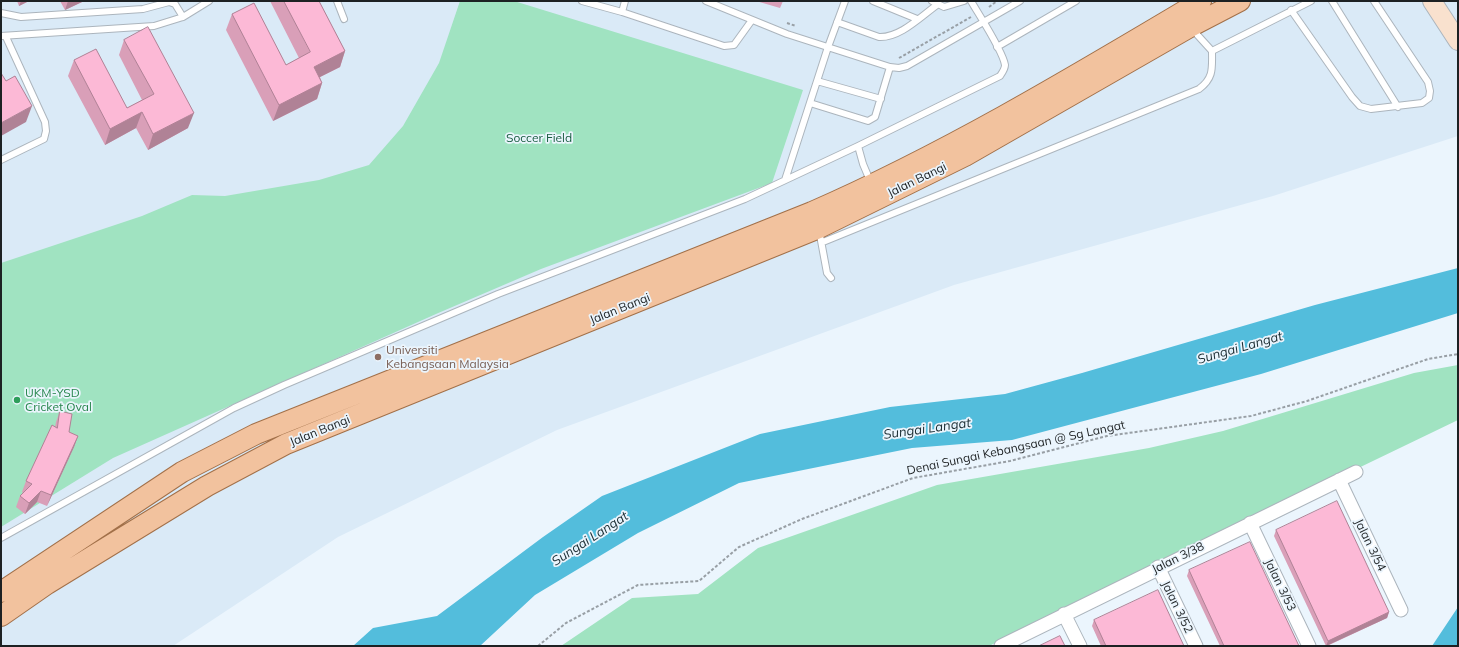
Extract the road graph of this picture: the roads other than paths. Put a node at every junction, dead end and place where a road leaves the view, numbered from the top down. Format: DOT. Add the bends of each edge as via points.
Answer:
graph roads {
  1 [pos="209,1"];
  2 [pos="337,1"];
  3 [pos="582,1"];
  4 [pos="625,1"];
  5 [pos="706,1"];
  6 [pos="845,1"];
  7 [pos="873,1"];
  8 [pos="932,1"];
  9 [pos="964,1"];
  10 [pos="971,1"];
  11 [pos="1020,1"];
  12 [pos="1076,1"];
  13 [pos="1201,1"];
  14 [pos="1240,1"];
  15 [pos="1311,1"];
  16 [pos="1332,1"];
  17 [pos="1374,1"];
  18 [pos="1432,1"];
  19 [pos="937,5"];
  20 [pos="1292,10"];
  21 [pos="622,12"];
  22 [pos="1,13"];
  23 [pos="183,17"];
  24 [pos="344,19"];
  25 [pos="917,19"];
  26 [pos="752,20"];
  27 [pos="836,22"];
  28 [pos="983,22"];
  29 [pos="1190,26"];
  30 [pos="3,37"];
  31 [pos="1458,41"];
  32 [pos="828,47"];
  33 [pos="997,47"];
  34 [pos="1212,51"];
  35 [pos="890,67"];
  36 [pos="817,81"];
  37 [pos="881,99"];
  38 [pos="810,103"];
  39 [pos="1398,107"];
  40 [pos="858,146"];
  41 [pos="1,160"];
  42 [pos="785,180"];
  43 [pos="872,186"];
  44 [pos="821,235"];
  45 [pos="831,278"];
  46 [pos="1356,472"];
  47 [pos="1339,480"];
  48 [pos="1250,523"];
  49 [pos="1,538"];
  50 [pos="1158,567"];
  51 [pos="1,592"];
  52 [pos="1401,610"];
  53 [pos="1064,614"];
  54 [pos="1,616"];
  55 [pos="1001,646"];
  56 [pos="1080,646"];
  57 [pos="1196,646"];
  58 [pos="1309,646"];
  1 -- 23 [label="lane"];
  2 -- 24 [label="lane"];
  3 -- 21 [label="lane"];
  4 -- 21 [label="lane"];
  5 -- 26 [label="lane"];
  6 -- 27 [label="lane"];
  7 -- 25 [label="lane"];
  8 -- 19 [label="lane"];
  9 -- 19 [label="lane" via="949,7"];
  10 -- 28 [label="lane"];
  11 -- 28 [label="lane"];
  12 -- 33 [label="lane"];
  13 -- 43 [label="main road, Jalan Bangi" via="958,141"];
  14 -- 29 [label="main road, Jalan Bangi"];
  15 -- 20 [label="lane"];
  16 -- 39 [label="lane"];
  17 -- 39 [label="lane" via="1428,82 1429,98 1422,103"];
  18 -- 31 [label="main road"];
  19 -- 25 [label="lane"];
  20 -- 34 [label="lane"];
  20 -- 39 [label="lane" via="1360,106 1371,109"];
  21 -- 26 [label="lane" via="724,46 734,45"];
  22 -- 23 [label="lane" via="21,17 143,9 169,2 175,4"];
  23 -- 30 [label="lane" via="154,26"];
  25 -- 27 [label="lane" via="886,37 879,37"];
  26 -- 32 [label="lane"];
  27 -- 32 [label="lane"];
  28 -- 33 [label="lane"];
  28 -- 35 [label="lane" via="908,66"];
  29 -- 34 [label="lane"];
  29 -- 44 [label="main road, Jalan Bangi" via="965,156"];
  30 -- 41 [label="lane" via="45,122 46,131 44,139 35,145"];
  32 -- 35 [label="lane"];
  32 -- 36 [label="lane"];
  33 -- 40 [label="lane" via="1005,65 1000,76"];
  34 -- 44 [label="lane" via="1212,70 1208,83 1199,89"];
  35 -- 37 [label="lane"];
  36 -- 37 [label="lane"];
  36 -- 38 [label="lane"];
  37 -- 38 [label="lane" via="875,117 868,120"];
  38 -- 42 [label="lane"];
  40 -- 42 [label="lane"];
  40 -- 43 [label="lane"];
  42 -- 49 [label="lane" via="744,199 498,294 284,385 234,408"];
  43 -- 51 [label="main road, Jalan Bangi" via="256,434 182,472"];
  44 -- 45 [label="lane" via="827,273"];
  44 -- 54 [label="main road, Jalan Bangi" via="286,444 207,486 47,584"];
  46 -- 47 [label="street, Jalan 3/38"];
  47 -- 48 [label="street, Jalan 3/38"];
  47 -- 52 [label="street, Jalan 3/54"];
  48 -- 50 [label="street, Jalan 3/38"];
  48 -- 58 [label="street, Jalan 3/53"];
  50 -- 53 [label="street, Jalan 3/38"];
  50 -- 57 [label="street, Jalan 3/52"];
  53 -- 55 [label="street, Jalan 3/38"];
  53 -- 56 [label="street"];
}
